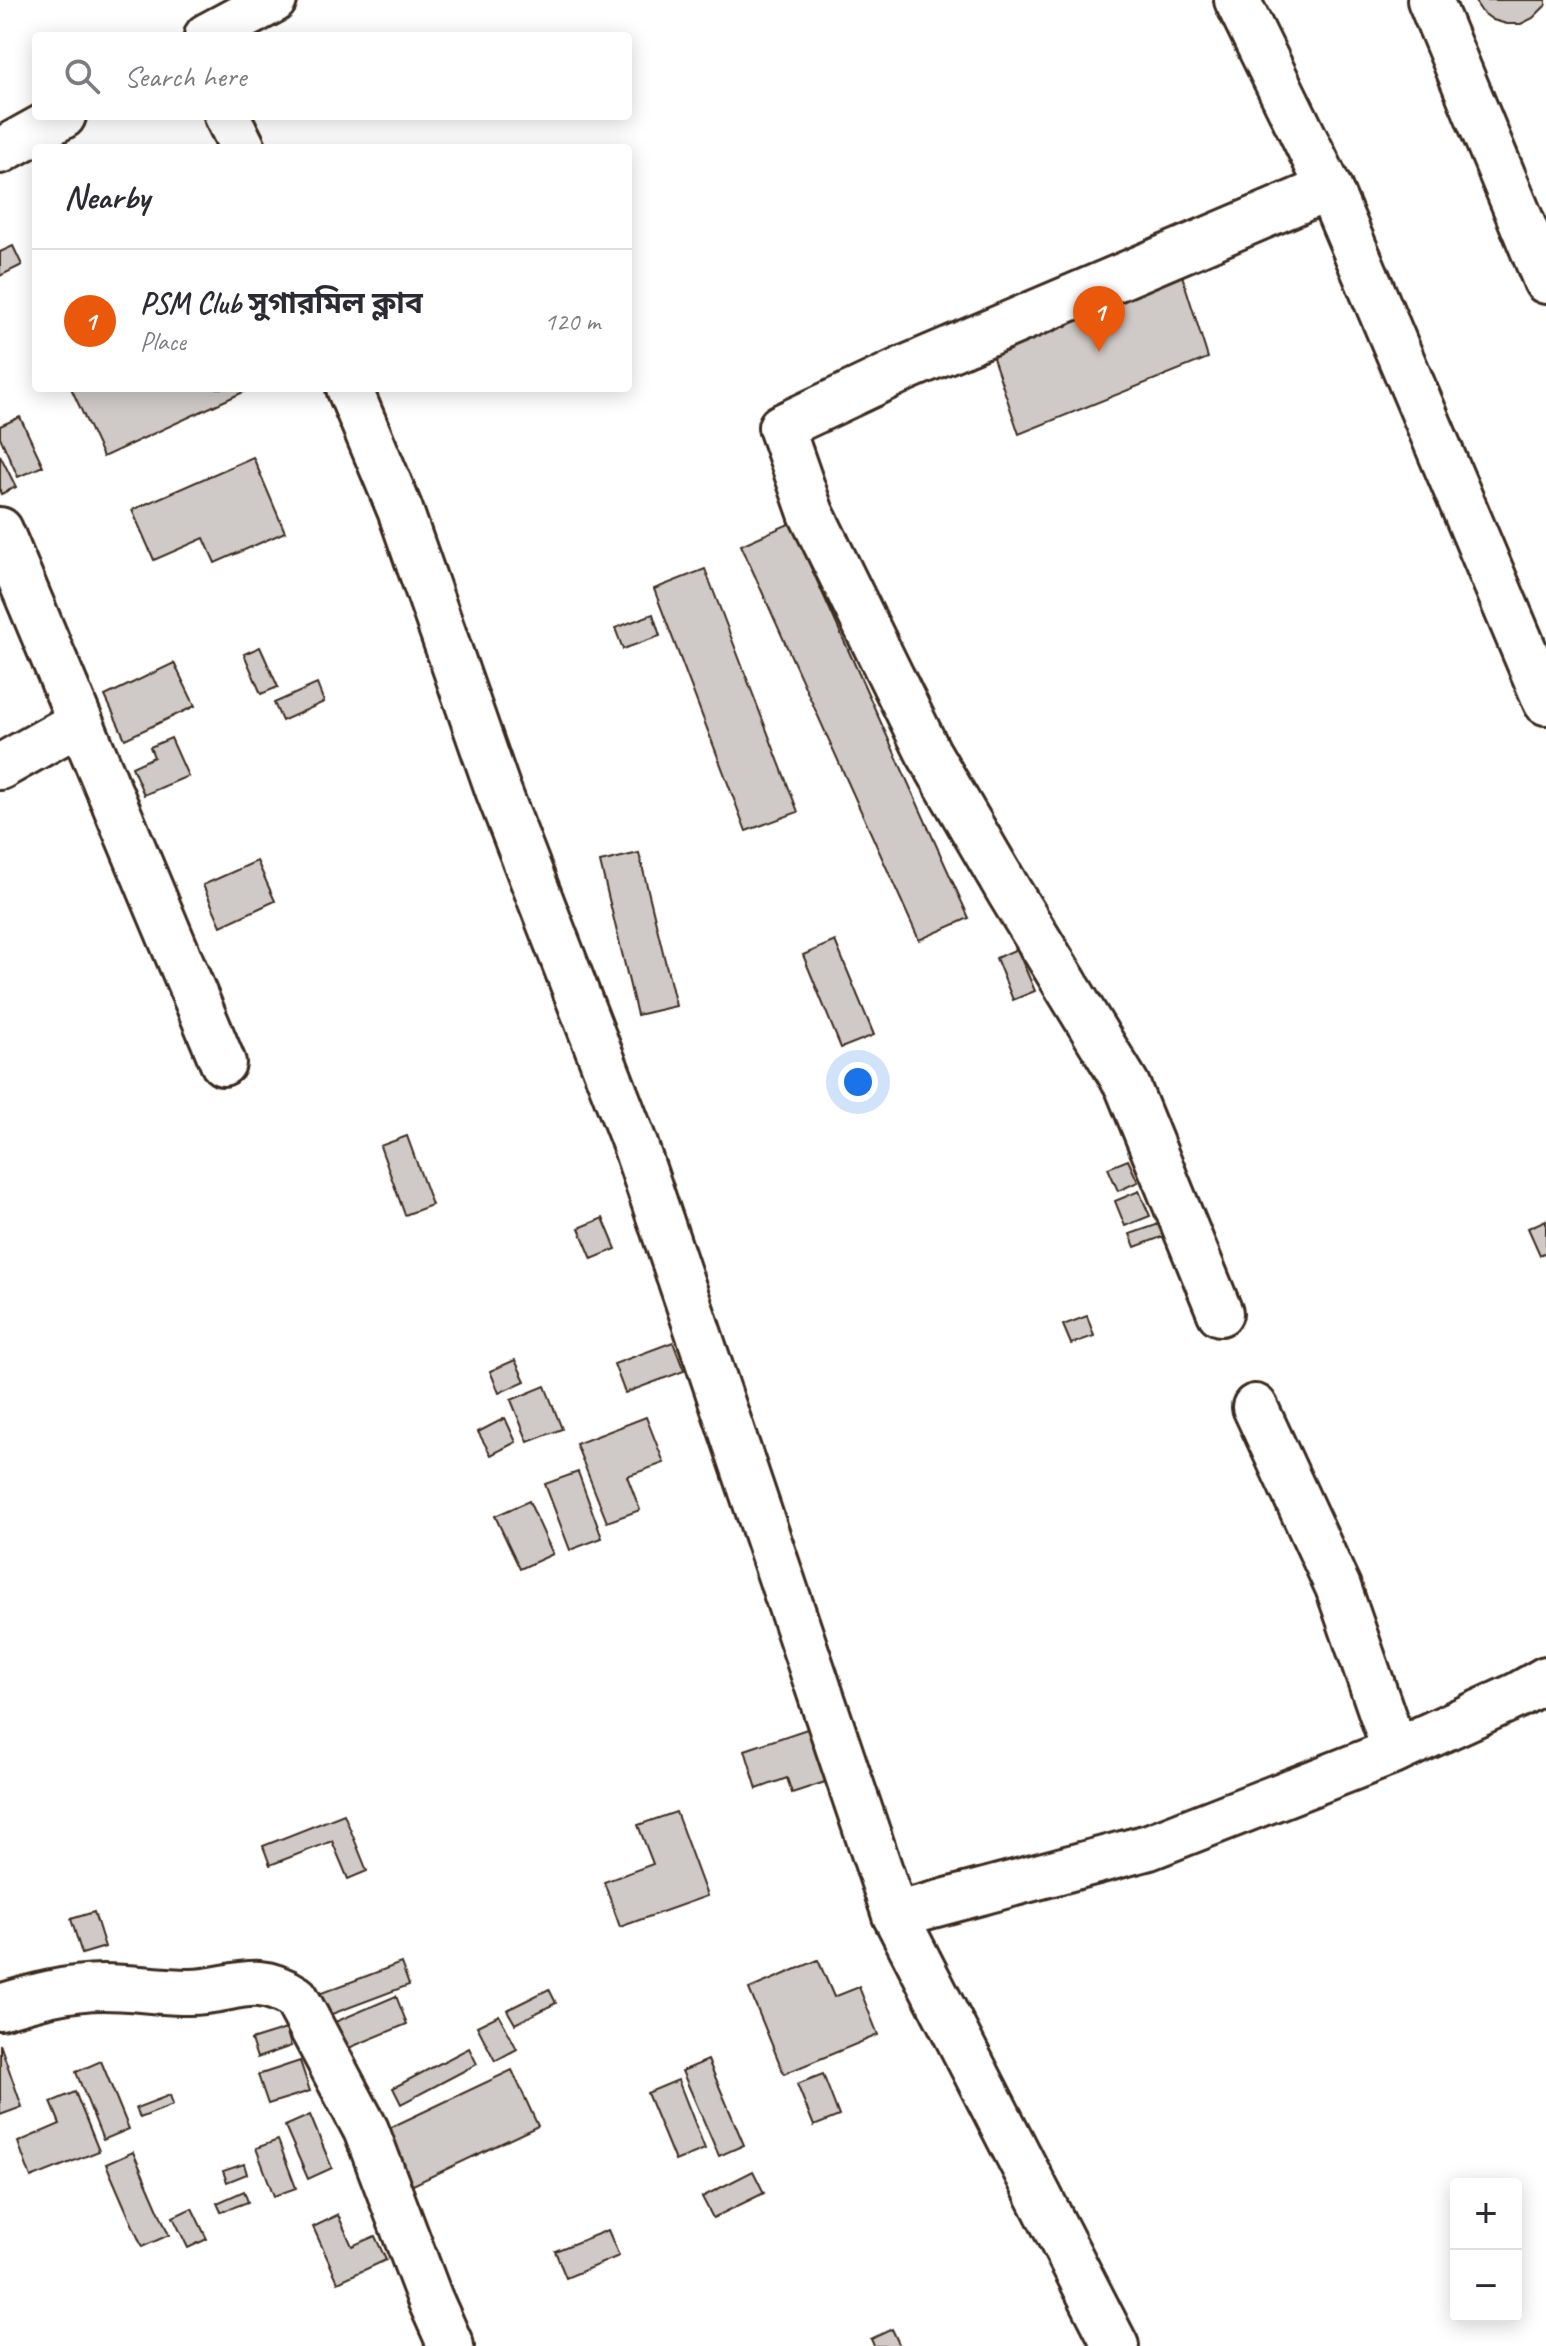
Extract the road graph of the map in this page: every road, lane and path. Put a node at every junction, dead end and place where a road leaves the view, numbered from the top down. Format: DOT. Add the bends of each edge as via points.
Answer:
graph roads {
  1 [pos="274,0"];
  2 [pos="1237,0"];
  3 [pos="1430,0"];
  4 [pos="214,32"];
  5 [pos="56,120"];
  6 [pos="229,120"];
  7 [pos="241,144"];
  8 [pos="0,151"];
  9 [pos="1329,188"];
  10 [pos="1546,281"];
  11 [pos="351,392"];
  12 [pos="0,530"];
  13 [pos="1546,702"];
  14 [pos="80,722"];
  15 [pos="0,767"];
  16 [pos="223,1063"];
  17 [pos="1220,1313"];
  18 [pos="1255,1407"];
  19 [pos="1546,1679"];
  20 [pos="1395,1751"];
  21 [pos="895,1915"];
  22 [pos="0,2007"];
  23 [pos="451,2346"];
  24 [pos="1116,2346"];
  1 -- 4 [label="main road"];
  2 -- 9 [label="main road"];
  3 -- 10 [label="main road"];
  5 -- 8 [label="main road"];
  6 -- 7 [label="main road"];
  9 -- 13 [label="main road"];
  9 -- 17 [label="main road" via="906,368 781,427 811,513 928,752 1127,1085"];
  11 -- 21 [label="main road" via="400,510 498,790 634,1142"];
  12 -- 14 [label="main road"];
  14 -- 15 [label="main road"];
  14 -- 16 [label="main road"];
  18 -- 20 [label="main road" via="1338,1587"];
  19 -- 20 [label="main road"];
  20 -- 21 [label="main road" via="1149,1847"];
  21 -- 24 [label="main road"];
  22 -- 23 [label="main road" via="38,1995 100,1987 192,1992 259,1982 296,1998 366,2130"];
}
